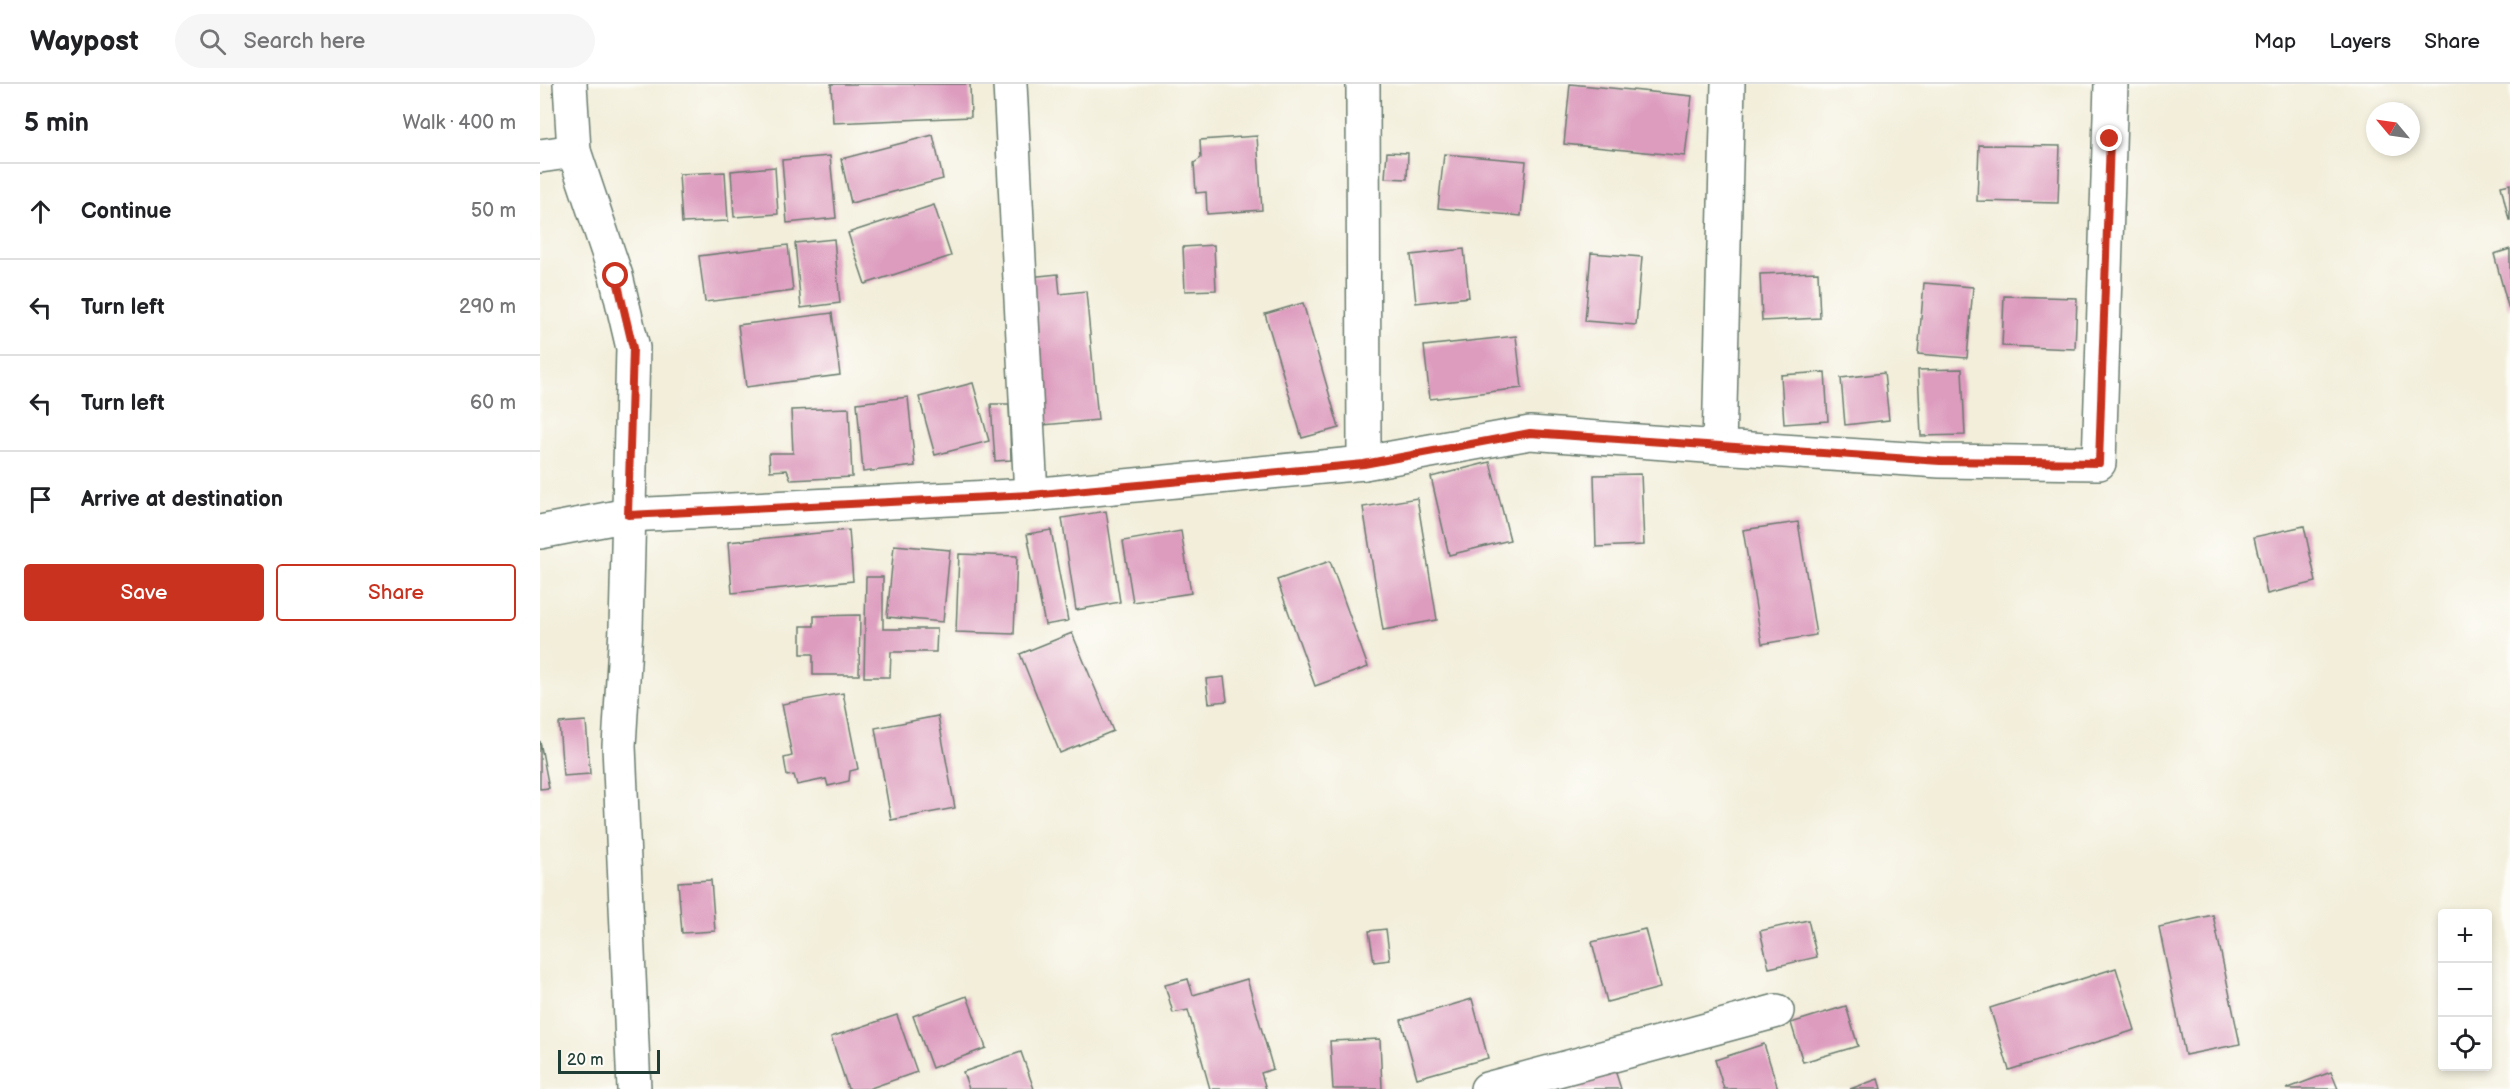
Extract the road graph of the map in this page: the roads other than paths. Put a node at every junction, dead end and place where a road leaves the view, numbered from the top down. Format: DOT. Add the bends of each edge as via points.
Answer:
graph roads {
  1 [pos="570,84"];
  2 [pos="1010,84"];
  3 [pos="1363,84"];
  4 [pos="1728,84"];
  5 [pos="2110,84"];
  6 [pos="574,151"];
  7 [pos="540,156"];
  8 [pos="1719,447"];
  9 [pos="1364,464"];
  10 [pos="1031,495"];
  11 [pos="628,515"];
  12 [pos="540,532"];
  13 [pos="1777,1011"];
  14 [pos="634,1089"];
  15 [pos="1487,1089"];
  1 -- 6 [label="street"];
  2 -- 10 [label="street"];
  3 -- 9 [label="street"];
  4 -- 8 [label="street"];
  5 -- 8 [label="street" via="2099,463 1940,461"];
  6 -- 7 [label="street"];
  6 -- 11 [label="street" via="616,276 633,348"];
  8 -- 9 [label="street" via="1530,433"];
  9 -- 10 [label="street"];
  10 -- 11 [label="street"];
  11 -- 12 [label="street"];
  11 -- 14 [label="street" via="619,746"];
  13 -- 15 [label="street"];
}
